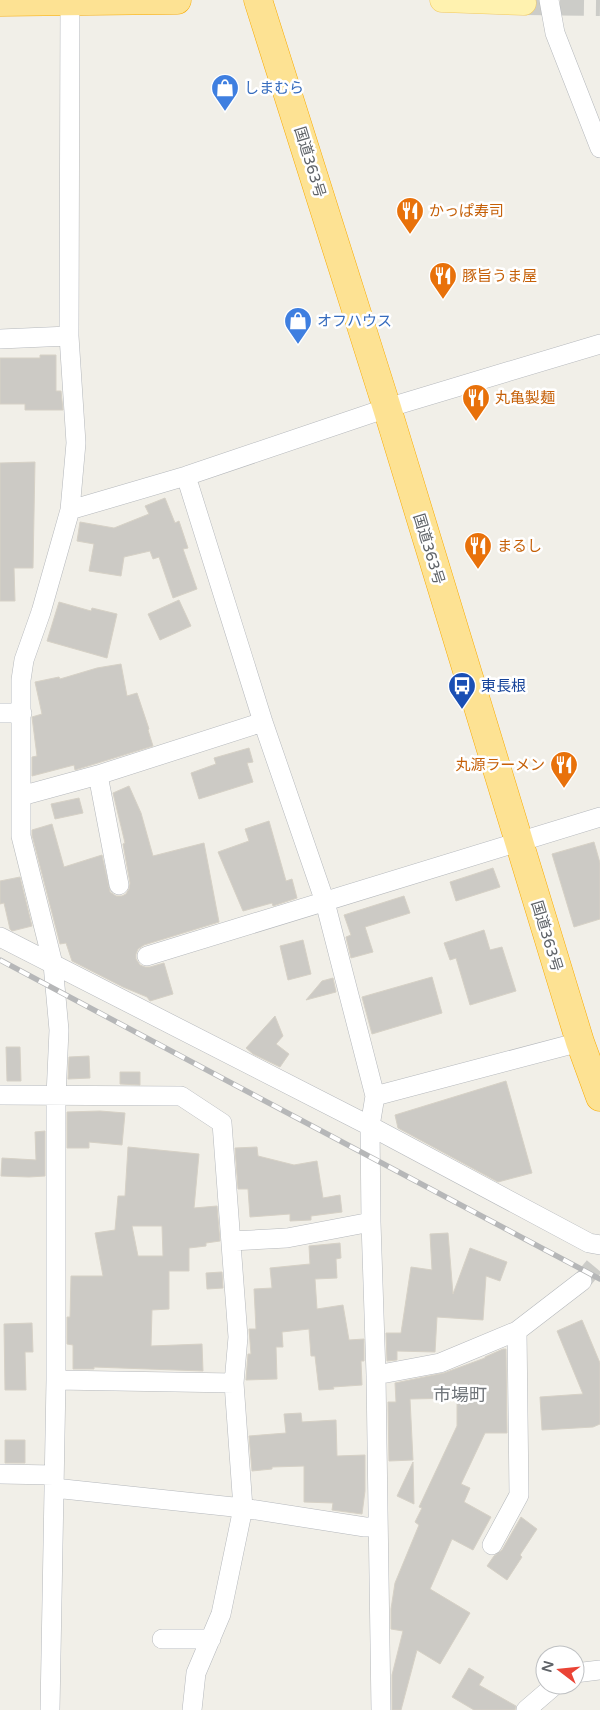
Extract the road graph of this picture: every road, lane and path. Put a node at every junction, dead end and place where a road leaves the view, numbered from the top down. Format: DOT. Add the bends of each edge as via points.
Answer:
graph roads {
  1 [pos="177,0"];
  2 [pos="258,0"];
  3 [pos="442,0"];
  4 [pos="549,0"];
  5 [pos="70,1"];
  6 [pos="0,2"];
  7 [pos="524,3"];
  8 [pos="600,148"];
  9 [pos="69,336"];
  10 [pos="0,339"];
  11 [pos="600,344"];
  12 [pos="387,408"];
  13 [pos="186,476"];
  14 [pos="70,510"];
  15 [pos="0,713"];
  16 [pos="22,713"];
  17 [pos="263,722"];
  18 [pos="98,775"];
  19 [pos="21,796"];
  20 [pos="600,817"];
  21 [pos="518,841"];
  22 [pos="119,885"];
  23 [pos="325,902"];
  24 [pos="0,937"];
  25 [pos="147,956"];
  26 [pos="53,964"];
  27 [pos="580,1042"];
  28 [pos="0,1095"];
  29 [pos="56,1096"];
  30 [pos="375,1096"];
  31 [pos="600,1097"];
  32 [pos="370,1126"];
  33 [pos="370,1222"];
  34 [pos="231,1240"];
  35 [pos="600,1245"];
  36 [pos="582,1280"];
  37 [pos="517,1331"];
  38 [pos="376,1375"];
  39 [pos="56,1380"];
  40 [pos="234,1383"];
  41 [pos="0,1474"];
  42 [pos="54,1481"];
  43 [pos="243,1508"];
  44 [pos="378,1528"];
  45 [pos="492,1545"];
  46 [pos="162,1639"];
  47 [pos="211,1639"];
  48 [pos="600,1670"];
  49 [pos="585,1672"];
  50 [pos="543,1695"];
  51 [pos="50,1710"];
  52 [pos="192,1710"];
  53 [pos="381,1710"];
  54 [pos="526,1710"];
  1 -- 5 [label="highway"];
  2 -- 12 [label="highway, 国道363号"];
  3 -- 7 [label="main road"];
  4 -- 8 [label="street" via="555,33"];
  5 -- 6 [label="highway"];
  5 -- 9 [label="street"];
  9 -- 10 [label="street"];
  9 -- 14 [label="street" via="76,443"];
  11 -- 12 [label="street"];
  12 -- 13 [label="street"];
  12 -- 21 [label="highway, 国道363号"];
  13 -- 14 [label="street"];
  13 -- 17 [label="street"];
  14 -- 16 [label="street" via="24,660"];
  15 -- 16 [label="street"];
  16 -- 19 [label="street"];
  17 -- 18 [label="street"];
  17 -- 23 [label="street"];
  18 -- 19 [label="street"];
  18 -- 22 [label="street"];
  19 -- 26 [label="street" via="21,836"];
  20 -- 21 [label="street"];
  21 -- 23 [label="street"];
  21 -- 27 [label="highway, 国道363号"];
  23 -- 25 [label="street"];
  23 -- 30 [label="street"];
  24 -- 26 [label="street"];
  26 -- 29 [label="street" via="60,1030"];
  26 -- 32 [label="street"];
  27 -- 30 [label="street"];
  27 -- 31 [label="highway, 国道363号"];
  28 -- 29 [label="street"];
  29 -- 34 [label="street" via="181,1096 222,1123"];
  29 -- 39 [label="street"];
  30 -- 32 [label="street"];
  32 -- 33 [label="street"];
  32 -- 35 [label="street" via="589,1243"];
  33 -- 34 [label="street" via="287,1238"];
  33 -- 38 [label="street"];
  34 -- 40 [label="street" via="238,1337"];
  36 -- 37 [label="street"];
  37 -- 38 [label="street" via="440,1363"];
  37 -- 45 [label="street" via="519,1495"];
  38 -- 44 [label="street"];
  39 -- 40 [label="street"];
  39 -- 42 [label="street"];
  40 -- 43 [label="street"];
  41 -- 42 [label="street"];
  42 -- 43 [label="street"];
  42 -- 51 [label="street"];
  43 -- 44 [label="street"];
  43 -- 47 [label="street" via="221,1614"];
  44 -- 53 [label="street"];
  46 -- 47 [label="street"];
  47 -- 52 [label="street" via="196,1674"];
  48 -- 49 [label="street"];
  50 -- 54 [label="street"];
}
